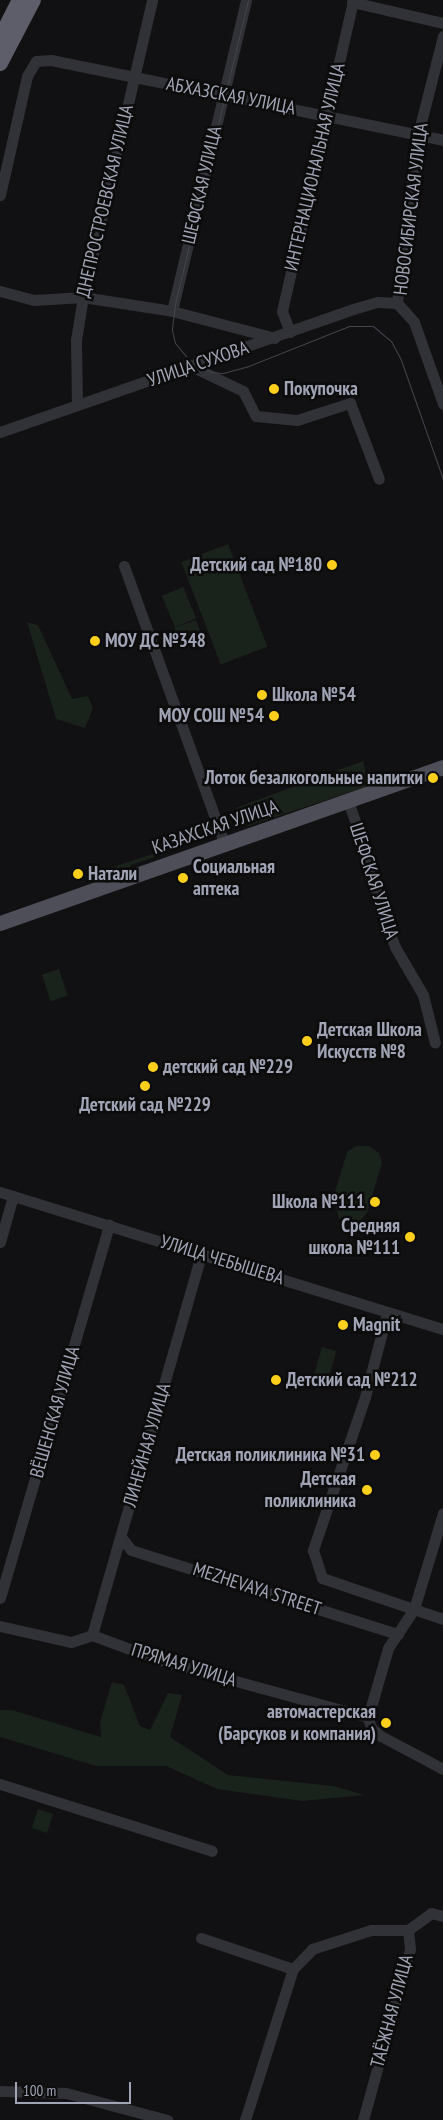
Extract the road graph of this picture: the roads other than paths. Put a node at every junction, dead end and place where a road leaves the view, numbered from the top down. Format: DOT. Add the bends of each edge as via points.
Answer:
graph roads {
  1 [pos="20,0"];
  2 [pos="34,0"];
  3 [pos="152,0"];
  4 [pos="246,0"];
  5 [pos="352,1"];
  6 [pos="443,24"];
  7 [pos="443,36"];
  8 [pos="0,39"];
  9 [pos="0,63"];
  10 [pos="133,77"];
  11 [pos="224,96"];
  12 [pos="327,114"];
  13 [pos="418,134"];
  14 [pos="443,140"];
  15 [pos="0,195"];
  16 [pos="0,291"];
  17 [pos="83,297"];
  18 [pos="397,303"];
  19 [pos="172,311"];
  20 [pos="290,332"];
  21 [pos="276,338"];
  22 [pos="190,366"];
  23 [pos="438,377"];
  24 [pos="77,404"];
  25 [pos="443,404"];
  26 [pos="0,432"];
  27 [pos="379,479"];
  28 [pos="124,566"];
  29 [pos="443,767"];
  30 [pos="348,801"];
  31 [pos="225,845"];
  32 [pos="0,923"];
  33 [pos="435,1043"];
  34 [pos="0,1192"];
  35 [pos="13,1196"];
  36 [pos="109,1225"];
  37 [pos="0,1242"];
  38 [pos="201,1254"];
  39 [pos="387,1312"];
  40 [pos="443,1329"];
  41 [pos="443,1513"];
  42 [pos="121,1537"];
  43 [pos="0,1598"];
  44 [pos="414,1609"];
  45 [pos="443,1619"];
  46 [pos="0,1626"];
  47 [pos="398,1634"];
  48 [pos="92,1635"];
  49 [pos="368,1717"];
  50 [pos="443,1769"];
  51 [pos="0,1784"];
  52 [pos="212,1851"];
  53 [pos="443,1916"];
  54 [pos="408,1930"];
  55 [pos="201,1938"];
  56 [pos="293,1969"];
  57 [pos="0,2091"];
  58 [pos="167,2120"];
  59 [pos="244,2120"];
  60 [pos="363,2120"];
  1 -- 8 [label="highway"];
  2 -- 9 [label="highway"];
  3 -- 10 [label="street, ДНЕПРОСТРОЕВСКАЯ УЛИЦА"];
  4 -- 11 [label="street, ШЕФСКАЯ УЛИЦА"];
  5 -- 6 [label="street"];
  5 -- 12 [label="street, ИНТЕРНАЦИОНАЛЬНАЯ УЛИЦА"];
  7 -- 13 [label="street, НОВОСИБИРСКАЯ УЛИЦА"];
  10 -- 11 [label="street, АБХАЗСКАЯ УЛИЦА"];
  10 -- 15 [label="street, АБХАЗСКАЯ УЛИЦА" via="51,60 36,61 27,76"];
  10 -- 17 [label="street, ДНЕПРОСТРОЕВСКАЯ УЛИЦА"];
  11 -- 12 [label="street, АБХАЗСКАЯ УЛИЦА"];
  11 -- 19 [label="street, ШЕФСКАЯ УЛИЦА"];
  12 -- 13 [label="street, АБХАЗСКАЯ УЛИЦА"];
  12 -- 20 [label="street, ИНТЕРНАЦИОНАЛЬНАЯ УЛИЦА" via="282,311"];
  13 -- 14 [label="street, АБХАЗСКАЯ УЛИЦА"];
  13 -- 18 [label="street, НОВОСИБИРСКАЯ УЛИЦА"];
  16 -- 17 [label="street" via="34,300"];
  17 -- 19 [label="street"];
  17 -- 24 [label="street, ДНЕПРОСТРОЕВСКАЯ УЛИЦА" via="76,340"];
  18 -- 20 [label="street, УЛИЦА СУХОВА" via="378,302"];
  18 -- 23 [label="street, НОВОСИБИРСКАЯ УЛИЦА" via="414,322"];
  19 -- 21 [label="street"];
  20 -- 21 [label="street, УЛИЦА СУХОВА"];
  21 -- 22 [label="street, УЛИЦА СУХОВА"];
  22 -- 24 [label="street, УЛИЦА СУХОВА"];
  22 -- 27 [label="street" via="243,391 256,416 297,420 350,403"];
  23 -- 25 [label="street, НОВОСИБИРСКАЯ УЛИЦА"];
  24 -- 26 [label="street, УЛИЦА СУХОВА"];
  28 -- 31 [label="street"];
  29 -- 30 [label="main road, КАЗАХСКАЯ УЛИЦА"];
  30 -- 31 [label="main road, КАЗАХСКАЯ УЛИЦА"];
  30 -- 33 [label="street, ШЕФСКАЯ УЛИЦА" via="394,947 423,995"];
  31 -- 32 [label="main road, КАЗАХСКАЯ УЛИЦА"];
  34 -- 35 [label="street, УЛИЦА ЧЕБЫШЕВА"];
  35 -- 36 [label="street, УЛИЦА ЧЕБЫШЕВА"];
  35 -- 37 [label="street"];
  36 -- 38 [label="street, УЛИЦА ЧЕБЫШЕВА"];
  36 -- 43 [label="street, ВЁШЕНСКАЯ УЛИЦА"];
  38 -- 39 [label="street, УЛИЦА ЧЕБЫШЕВА"];
  38 -- 42 [label="street, ЛИНЕЙНАЯ УЛИЦА"];
  39 -- 40 [label="street, УЛИЦА ЧЕБЫШЕВА"];
  39 -- 44 [label="street" via="365,1397 312,1550 322,1578"];
  41 -- 44 [label="street"];
  42 -- 47 [label="street, MEZHEVAYA STREET" via="131,1550"];
  42 -- 48 [label="street, ЛИНЕЙНАЯ УЛИЦА"];
  44 -- 45 [label="street"];
  44 -- 47 [label="street"];
  46 -- 48 [label="street" via="71,1642"];
  47 -- 49 [label="street" via="388,1648"];
  48 -- 49 [label="street, ПРЯМАЯ УЛИЦА" via="159,1660"];
  49 -- 50 [label="street" via="371,1728 381,1736"];
  51 -- 52 [label="street"];
  53 -- 54 [label="street, ТАЁЖНАЯ УЛИЦА" via="431,1913"];
  54 -- 56 [label="street" via="371,1930 312,1949"];
  54 -- 60 [label="street, ТАЁЖНАЯ УЛИЦА" via="410,1949"];
  55 -- 56 [label="street"];
  56 -- 59 [label="street"];
  57 -- 58 [label="street" via="66,2093"];
}
